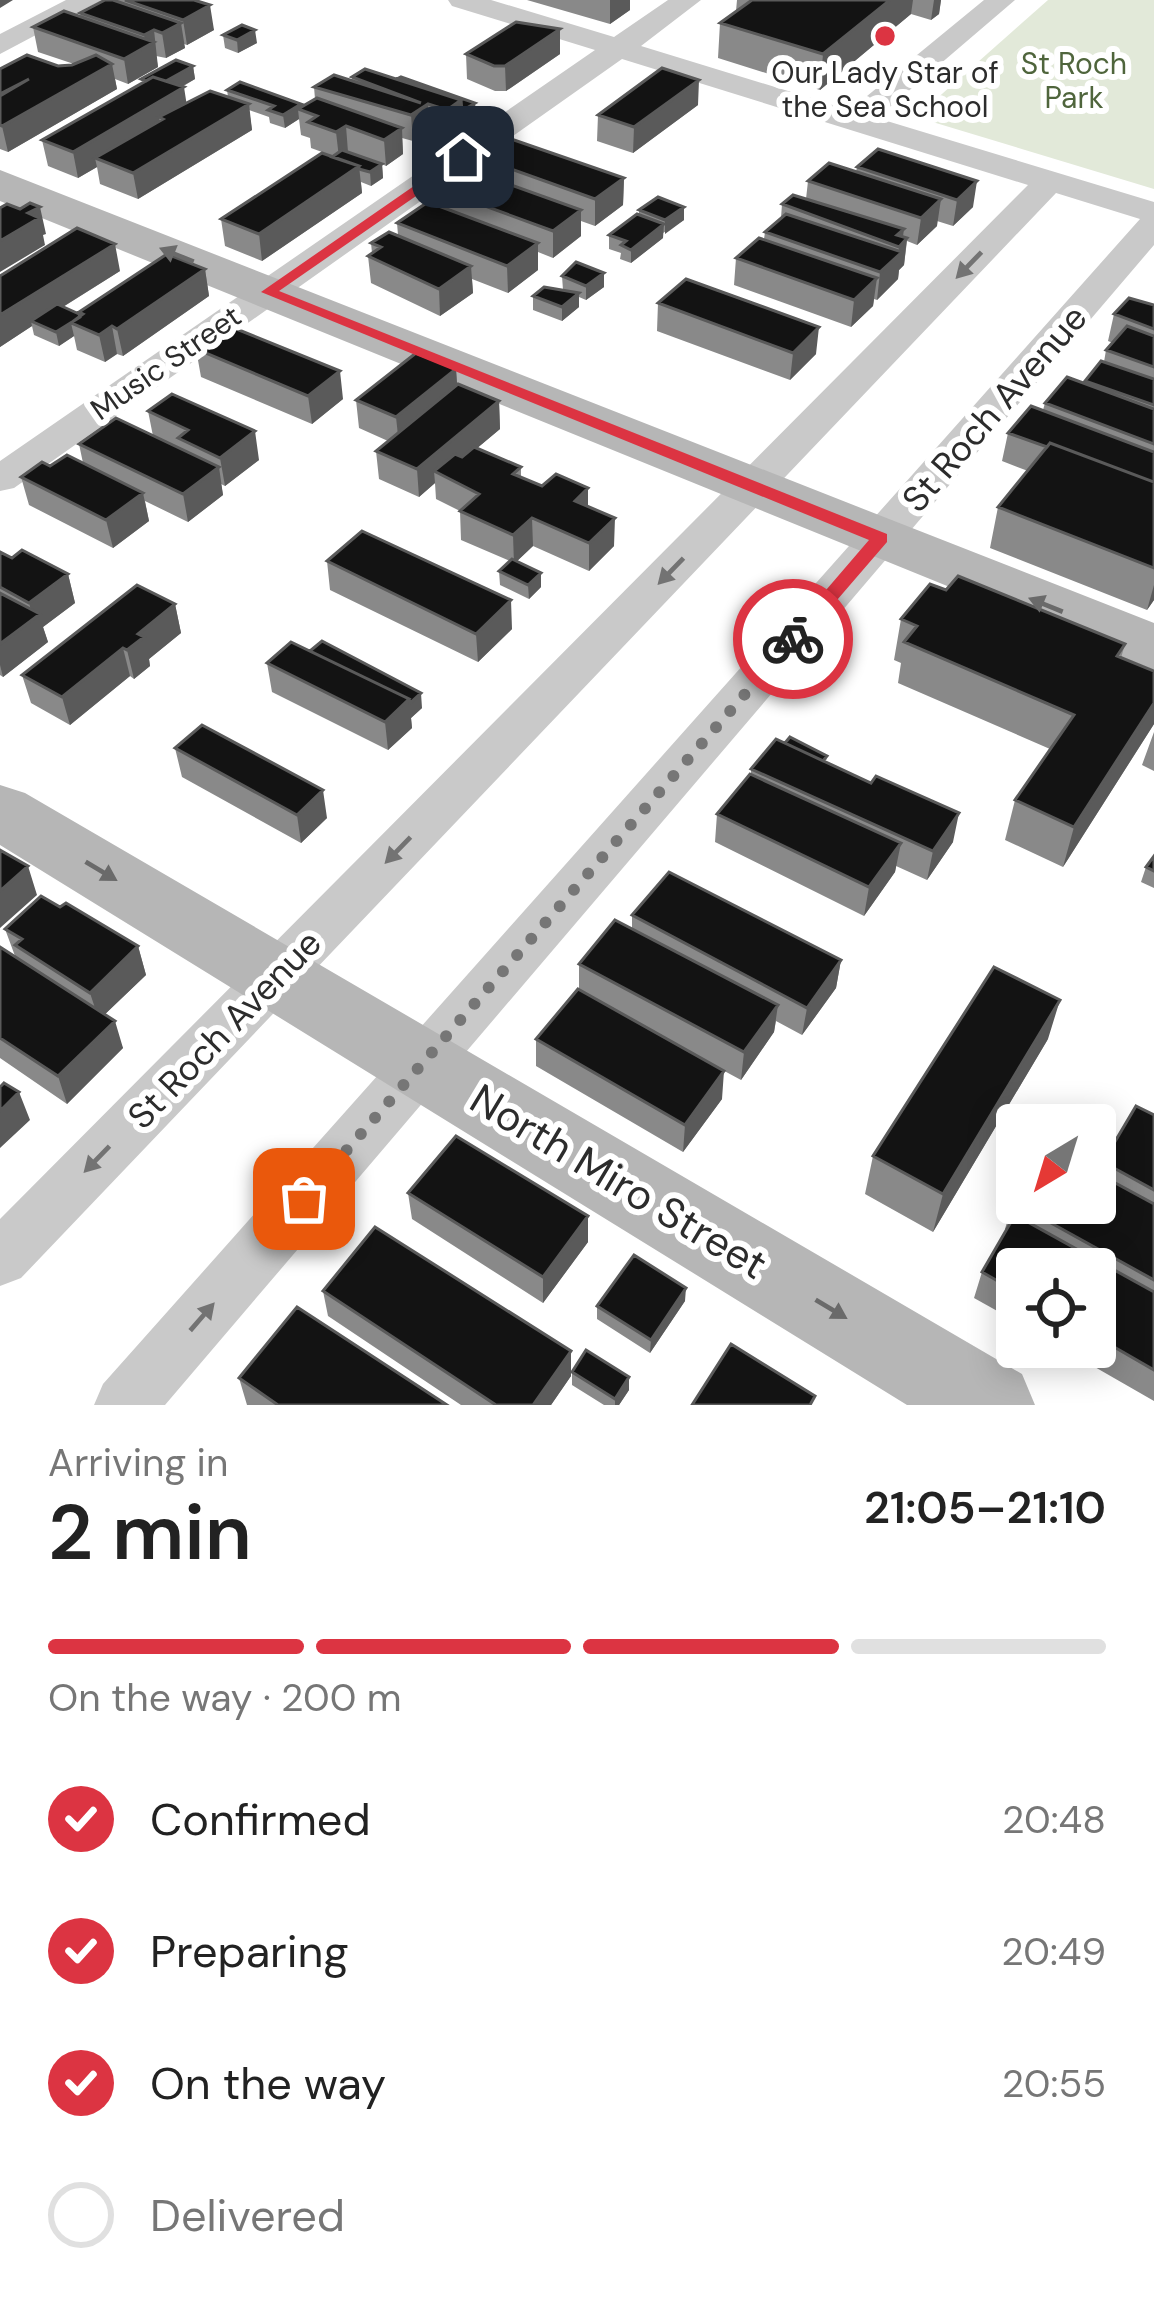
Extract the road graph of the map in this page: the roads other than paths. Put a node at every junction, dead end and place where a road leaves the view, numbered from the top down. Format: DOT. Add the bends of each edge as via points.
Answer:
graph roads {
  1 [pos="88,0"];
  2 [pos="462,0"];
  3 [pos="687,0"];
  4 [pos="1001,0"];
  5 [pos="0,45"];
  6 [pos="619,48"];
  7 [pos="855,121"];
  8 [pos="1050,181"];
  9 [pos="0,184"];
  10 [pos="1154,213"];
  11 [pos="1154,224"];
  12 [pos="268,292"];
  13 [pos="0,478"];
  14 [pos="752,487"];
  15 [pos="881,538"];
  16 [pos="1154,648"];
  17 [pos="0,811"];
  18 [pos="276,975"];
  19 [pos="424,1062"];
  20 [pos="0,1259"];
  21 [pos="125,1405"];
  22 [pos="990,1405"];
  1 -- 5 [label="street"];
  2 -- 6 [label="street"];
  3 -- 6 [label="street, Music Street"];
  4 -- 7 [label="street"];
  6 -- 7 [label="street"];
  6 -- 12 [label="street, Music Street"];
  7 -- 8 [label="street"];
  8 -- 10 [label="street"];
  8 -- 14 [label="street, St Roch Avenue, one-way"];
  12 -- 9 [label="street, one-way"];
  11 -- 15 [label="street, St Roch Avenue"];
  12 -- 13 [label="street, Music Street"];
  12 -- 14 [label="street"];
  14 -- 15 [label="street"];
  14 -- 18 [label="street, St Roch Avenue, one-way"];
  16 -- 15 [label="street, one-way"];
  15 -- 19 [label="street, St Roch Avenue"];
  17 -- 18 [label="street, North Miro Street, one-way"];
  18 -- 19 [label="street, North Miro Street"];
  18 -- 20 [label="street, St Roch Avenue, one-way"];
  21 -- 19 [label="street, St Roch Avenue, one-way"];
  19 -- 22 [label="street, North Miro Street, one-way"];
}
